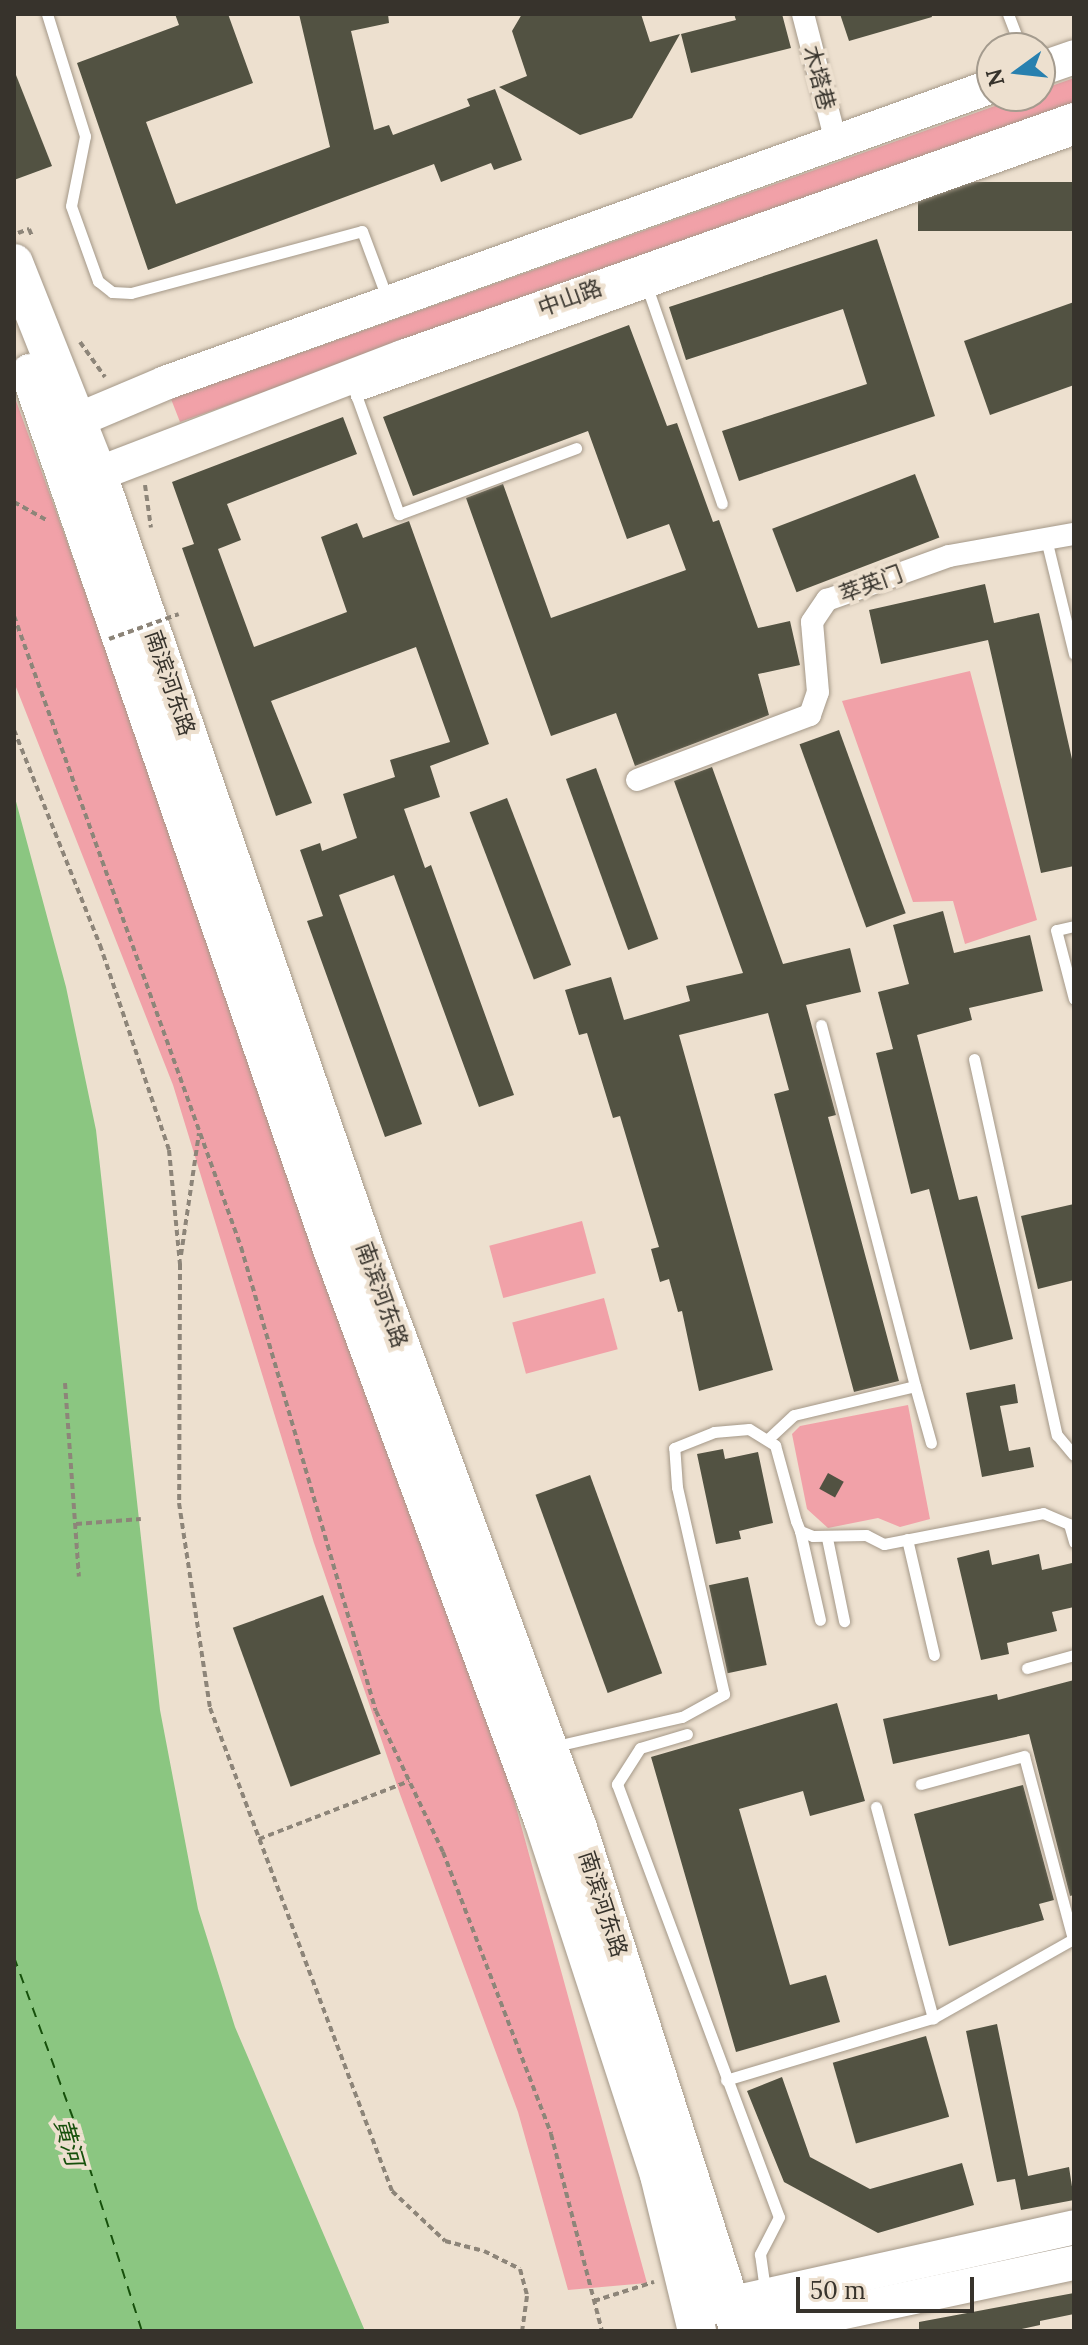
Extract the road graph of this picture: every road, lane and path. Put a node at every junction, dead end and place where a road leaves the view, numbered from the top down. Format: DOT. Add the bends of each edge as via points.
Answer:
graph roads {
  1 [pos="47,14"];
  2 [pos="803,14"];
  3 [pos="976,92"];
  4 [pos="1074,120"];
  5 [pos="1074,139"];
  6 [pos="836,142"];
  7 [pos="14,263"];
  8 [pos="645,282"];
  9 [pos="389,303"];
  10 [pos="14,331"];
  11 [pos="353,386"];
  12 [pos="63,425"];
  13 [pos="576,448"];
  14 [pos="140,456"];
  15 [pos="84,478"];
  16 [pos="722,503"];
  17 [pos="152,532"];
  18 [pos="1074,534"];
  19 [pos="1046,539"];
  20 [pos="179,614"];
  21 [pos="14,616"];
  22 [pos="109,639"];
  23 [pos="1074,654"];
  24 [pos="14,730"];
  25 [pos="637,780"];
  26 [pos="1074,926"];
  27 [pos="1074,999"];
  28 [pos="821,1025"];
  29 [pos="974,1059"];
  30 [pos="199,1131"];
  31 [pos="180,1264"];
  32 [pos="65,1383"];
  33 [pos="915,1386"];
  34 [pos="768,1439"];
  35 [pos="931,1443"];
  36 [pos="1074,1455"];
  37 [pos="141,1519"];
  38 [pos="76,1524"];
  39 [pos="800,1531"];
  40 [pos="827,1538"];
  41 [pos="907,1539"];
  42 [pos="1074,1542"];
  43 [pos="79,1576"];
  44 [pos="820,1620"];
  45 [pos="844,1621"];
  46 [pos="934,1655"];
  47 [pos="1074,1655"];
  48 [pos="1027,1668"];
  49 [pos="687,1734"];
  50 [pos="548,1748"];
  51 [pos="409,1781"];
  52 [pos="921,1784"];
  53 [pos="876,1807"];
  54 [pos="259,1839"];
  55 [pos="1071,1921"];
  56 [pos="933,2018"];
  57 [pos="726,2080"];
  58 [pos="1074,2227"];
  59 [pos="1074,2248"];
  60 [pos="1074,2263"];
  61 [pos="1074,2279"];
  62 [pos="832,2315"];
  63 [pos="729,2320"];
  64 [pos="522,2331"];
  65 [pos="602,2331"];
  1 -- 9 [label="lane" via="85,136 71,206 98,281 112,292 131,293 362,231"];
  2 -- 6 [label="street, 木塔巷"];
  3 -- 6 [label="main road"];
  4 -- 8 [label="main road, 中山路"];
  5 -- 8 [label="lane"];
  6 -- 9 [label="main road"];
  7 -- 12 [label="highway, 南滨河东路"];
  8 -- 11 [label="main road, 中山路"];
  8 -- 16 [label="lane"];
  9 -- 12 [label="main road"];
  10 -- 12 [label="highway, 南滨河东路"];
  11 -- 13 [label="lane" via="399,514"];
  11 -- 14 [label="main road, 中山路"];
  12 -- 15 [label="highway, 南滨河东路"];
  14 -- 15 [label="main road, 中山路"];
  14 -- 17 [label="path"];
  15 -- 50 [label="highway, 南滨河东路"];
  15 -- 63 [label="highway, 南滨河东路" via="332,1249 543,1820 659,2175"];
  18 -- 19 [label="street, 萃英门"];
  19 -- 23 [label="lane"];
  19 -- 25 [label="street, 萃英门" via="949,556 827,600 812,622 818,692 810,715"];
  20 -- 22 [label="path, bridge"];
  21 -- 30 [label="path"];
  24 -- 31 [label="path" via="100,945 169,1150"];
  26 -- 27 [label="lane" via="1056,930"];
  28 -- 33 [label="lane"];
  29 -- 36 [label="lane" via="1057,1435"];
  30 -- 31 [label="path"];
  30 -- 51 [label="path" via="241,1247 376,1711"];
  31 -- 54 [label="path" via="179,1503 193,1620 210,1708"];
  32 -- 38 [label="path"];
  33 -- 34 [label="lane" via="794,1415"];
  33 -- 35 [label="lane"];
  34 -- 39 [label="lane" via="775,1445"];
  34 -- 50 [label="lane" via="749,1429 714,1432 674,1448 677,1487 724,1694 682,1717"];
  37 -- 38 [label="path"];
  38 -- 43 [label="path"];
  39 -- 40 [label="lane"];
  39 -- 44 [label="lane"];
  40 -- 41 [label="lane" via="866,1535 884,1544"];
  40 -- 45 [label="lane"];
  41 -- 42 [label="lane" via="1043,1513 1069,1524"];
  41 -- 46 [label="lane"];
  47 -- 48 [label="lane"];
  49 -- 57 [label="lane" via="640,1748 617,1784"];
  50 -- 63 [label="highway, 南滨河东路"];
  51 -- 54 [label="path"];
  51 -- 65 [label="path" via="443,1852 551,2134"];
  52 -- 55 [label="lane" via="1024,1756"];
  53 -- 56 [label="lane"];
  54 -- 64 [label="path" via="392,2191 445,2241 484,2251 520,2269 527,2296"];
  55 -- 56 [label="lane" via="1073,1939"];
  56 -- 57 [label="lane"];
  57 -- 63 [label="lane" via="779,2217"];
  58 -- 63 [label="main road"];
  59 -- 62 [label="main road"];
  60 -- 62 [label="main road"];
  61 -- 62 [label="main road"];
  62 -- 63 [label="main road"];
}
